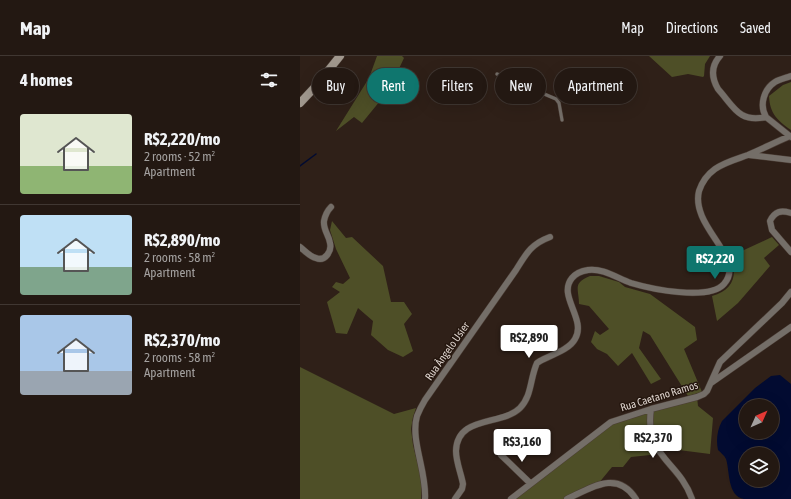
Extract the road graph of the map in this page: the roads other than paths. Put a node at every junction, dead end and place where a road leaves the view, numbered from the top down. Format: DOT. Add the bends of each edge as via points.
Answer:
graph roads {
  1 [pos="340,56"];
  2 [pos="720,56"];
  3 [pos="791,76"];
  4 [pos="546,95"];
  5 [pos="300,103"];
  6 [pos="765,115"];
  7 [pos="562,120"];
  8 [pos="790,136"];
  9 [pos="749,155"];
  10 [pos="791,160"];
  11 [pos="331,207"];
  12 [pos="791,213"];
  13 [pos="550,237"];
  14 [pos="300,247"];
  15 [pos="791,252"];
  16 [pos="791,292"];
  17 [pos="791,327"];
  18 [pos="711,383"];
  19 [pos="651,409"];
  20 [pos="502,455"];
  21 [pos="530,483"];
  22 [pos="425,499"];
  23 [pos="455,499"];
  24 [pos="511,499"];
  25 [pos="567,499"];
  26 [pos="636,499"];
  27 [pos="692,499"];
  1 -- 5 [label="street"];
  2 -- 6 [label="street" via="712,74 718,89 742,115 750,118"];
  3 -- 6 [label="street" via="776,82 767,90 763,100"];
  4 -- 7 [label="lane" via="559,103"];
  6 -- 8 [label="street"];
  8 -- 9 [label="street"];
  9 -- 10 [label="street"];
  9 -- 23 [label="street" via="714,169 698,194 698,206 702,217 730,266 730,273 724,285 713,291 691,293 646,287 595,270 579,272 573,276 568,291 577,320 577,336 571,344 537,363 528,396 518,410 471,427 458,440 456,452 463,484"];
  11 -- 14 [label="street" via="324,222 330,242 330,250 326,256 316,258"];
  12 -- 15 [label="street" via="780,211 775,213 770,221 772,230"];
  13 -- 22 [label="street, Rua Ângelo Usier" via="529,250 420,409 416,431 426,486"];
  16 -- 18 [label="street, Rua Caetano Ramos" via="720,362"];
  17 -- 18 [label="street"];
  18 -- 19 [label="street, Rua Caetano Ramos" via="702,396"];
  19 -- 21 [label="street, Rua Caetano Ramos" via="611,422"];
  19 -- 27 [label="street" via="649,420 653,442 682,478"];
  20 -- 21 [label="street"];
  21 -- 24 [label="street, Rua Caetano Ramos"];
  25 -- 26 [label="street" via="606,482 619,484"];
}
